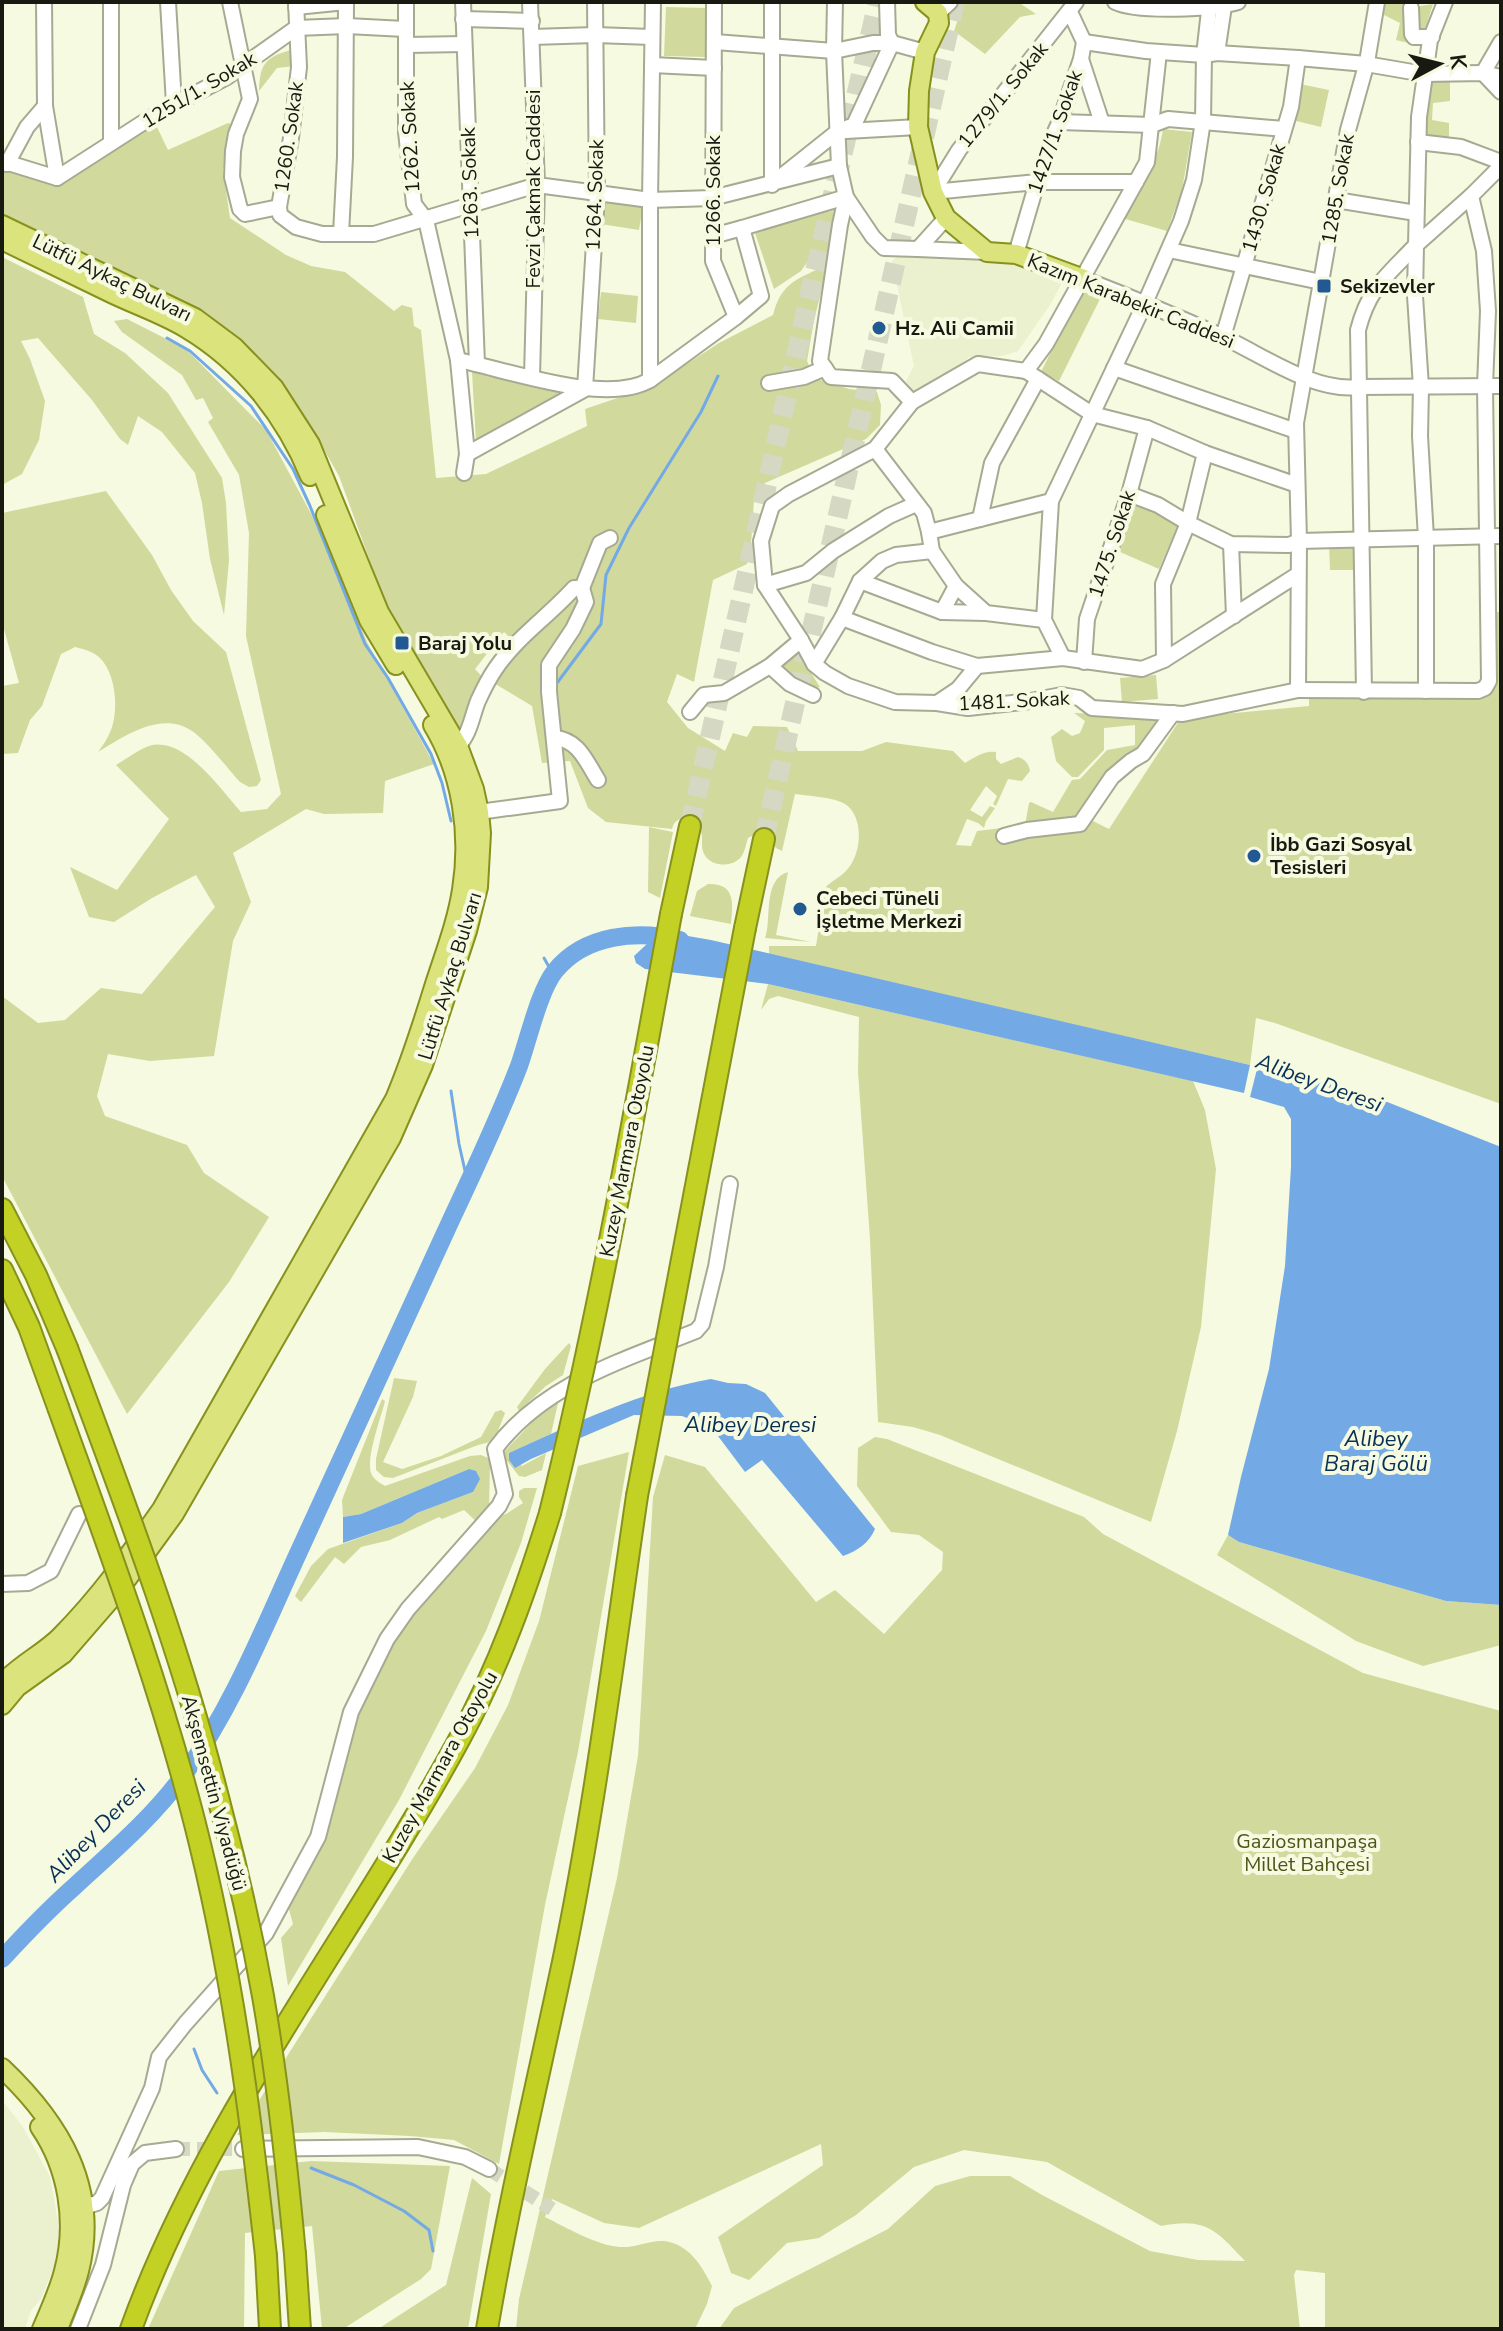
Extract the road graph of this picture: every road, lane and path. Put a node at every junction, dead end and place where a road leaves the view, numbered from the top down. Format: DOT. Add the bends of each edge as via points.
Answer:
graph roads {
  1 [pos="44,2"];
  2 [pos="111,2"];
  3 [pos="168,2"];
  4 [pos="230,2"];
  5 [pos="346,2"];
  6 [pos="406,2"];
  7 [pos="463,2"];
  8 [pos="530,2"];
  9 [pos="595,2"];
  10 [pos="653,2"];
  11 [pos="714,2"];
  12 [pos="772,2"];
  13 [pos="835,2"];
  14 [pos="887,2"];
  15 [pos="1115,2"];
  16 [pos="1377,2"];
  17 [pos="1445,2"];
  18 [pos="296,4"];
  19 [pos="1132,4"];
  20 [pos="1220,4"];
  21 [pos="937,6"];
  22 [pos="1073,7"];
  23 [pos="1411,8"];
  24 [pos="463,19"];
  25 [pos="532,21"];
  26 [pos="347,26"];
  27 [pos="296,28"];
  28 [pos="405,29"];
  29 [pos="595,35"];
  30 [pos="532,37"];
  31 [pos="652,37"];
  32 [pos="1432,37"];
  33 [pos="715,42"];
  34 [pos="1084,42"];
  35 [pos="1501,42"];
  36 [pos="892,43"];
  37 [pos="464,44"];
  38 [pos="407,45"];
  39 [pos="771,46"];
  40 [pos="834,51"];
  41 [pos="925,52"];
  42 [pos="1159,52"];
  43 [pos="1210,54"];
  44 [pos="1298,58"];
  45 [pos="1081,59"];
  46 [pos="1366,64"];
  47 [pos="652,65"];
  48 [pos="244,66"];
  49 [pos="714,68"];
  50 [pos="1483,73"];
  51 [pos="1424,74"];
  52 [pos="1501,77"];
  53 [pos="1501,92"];
  54 [pos="174,104"];
  55 [pos="45,106"];
  56 [pos="1203,121"];
  57 [pos="1060,122"];
  58 [pos="1102,123"];
  59 [pos="1152,125"];
  60 [pos="918,127"];
  61 [pos="1284,129"];
  62 [pos="837,132"];
  63 [pos="111,142"];
  64 [pos="1418,142"];
  65 [pos="5,162"];
  66 [pos="1501,164"];
  67 [pos="839,166"];
  68 [pos="57,178"];
  69 [pos="1037,182"];
  70 [pos="1136,182"];
  71 [pos="537,185"];
  72 [pos="772,185"];
  73 [pos="933,192"];
  74 [pos="597,195"];
  75 [pos="1471,196"];
  76 [pos="846,197"];
  77 [pos="712,198"];
  78 [pos="650,200"];
  79 [pos="1336,200"];
  80 [pos="471,206"];
  81 [pos="279,207"];
  82 [pos="1416,213"];
  83 [pos="946,218"];
  84 [pos="426,220"];
  85 [pos="2,225"];
  86 [pos="742,228"];
  87 [pos="341,234"];
  88 [pos="713,236"];
  89 [pos="2,240"];
  90 [pos="1416,245"];
  91 [pos="918,249"];
  92 [pos="1169,250"];
  93 [pos="987,252"];
  94 [pos="1016,254"];
  95 [pos="1244,266"];
  96 [pos="1084,279"];
  97 [pos="1321,282"];
  98 [pos="104,284"];
  99 [pos="1145,303"];
  100 [pos="736,317"];
  101 [pos="1223,337"];
  102 [pos="458,360"];
  103 [pos="477,364"];
  104 [pos="825,368"];
  105 [pos="1114,368"];
  106 [pos="1032,375"];
  107 [pos="532,377"];
  108 [pos="1304,377"];
  109 [pos="650,380"];
  110 [pos="769,383"];
  111 [pos="1485,386"];
  112 [pos="1501,386"];
  113 [pos="1359,387"];
  114 [pos="1421,387"];
  115 [pos="585,389"];
  116 [pos="912,402"];
  117 [pos="1092,414"];
  118 [pos="1147,428"];
  119 [pos="1296,431"];
  120 [pos="875,449"];
  121 [pos="1205,453"];
  122 [pos="467,454"];
  123 [pos="464,473"];
  124 [pos="1297,485"];
  125 [pos="1129,494"];
  126 [pos="1051,501"];
  127 [pos="916,504"];
  128 [pos="980,519"];
  129 [pos="1188,523"];
  130 [pos="929,532"];
  131 [pos="1494,537"];
  132 [pos="610,538"];
  133 [pos="1426,538"];
  134 [pos="1363,540"];
  135 [pos="1299,541"];
  136 [pos="1231,544"];
  137 [pos="932,551"];
  138 [pos="1297,575"];
  139 [pos="860,581"];
  140 [pos="765,585"];
  141 [pos="956,586"];
  142 [pos="582,588"];
  143 [pos="942,612"];
  144 [pos="986,613"];
  145 [pos="1234,616"];
  146 [pos="842,618"];
  147 [pos="1044,620"];
  148 [pos="801,640"];
  149 [pos="1063,658"];
  150 [pos="1164,660"];
  151 [pos="1084,662"];
  152 [pos="814,664"];
  153 [pos="770,666"];
  154 [pos="977,666"];
  155 [pos="1298,690"];
  156 [pos="1426,691"];
  157 [pos="1364,692"];
  158 [pos="813,695"];
  159 [pos="937,703"];
  160 [pos="690,712"];
  161 [pos="1178,714"];
  162 [pos="554,738"];
  163 [pos="458,746"];
  164 [pos="598,780"];
  165 [pos="471,814"];
  166 [pos="690,826"];
  167 [pos="1004,836"];
  168 [pos="764,839"];
  169 [pos="730,1184"];
  170 [pos="2,1209"];
  171 [pos="2,1270"];
  172 [pos="79,1514"];
  173 [pos="2,1584"];
  174 [pos="2,1684"];
  175 [pos="2,1705"];
  176 [pos="2,2068"];
  177 [pos="2,2082"];
  178 [pos="126,2146"];
  179 [pos="176,2149"];
  180 [pos="243,2149"];
  181 [pos="140,2155"];
  182 [pos="489,2169"];
  183 [pos="84,2207"];
  184 [pos="42,2329"];
  185 [pos="58,2329"];
  186 [pos="78,2329"];
  187 [pos="131,2329"];
  188 [pos="270,2329"];
  189 [pos="300,2329"];
  190 [pos="487,2329"];
  1 -- 55 [label="street"];
  2 -- 63 [label="street"];
  3 -- 54 [label="street"];
  4 -- 48 [label="street"];
  5 -- 18 [label="street"];
  5 -- 26 [label="street"];
  6 -- 28 [label="street, 1262. Sokak"];
  7 -- 24 [label="street, 1263. Sokak"];
  8 -- 25 [label="street, Fevzi Çakmak Caddesi"];
  9 -- 29 [label="street, 1264. Sokak"];
  10 -- 31 [label="street"];
  11 -- 33 [label="street, 1266. Sokak"];
  12 -- 39 [label="street"];
  13 -- 40 [label="street"];
  14 -- 36 [label="street"];
  15 -- 19 [label="street"];
  16 -- 46 [label="street, 1285. Sokak"];
  17 -- 32 [label="street"];
  18 -- 27 [label="street, 1260. Sokak"];
  19 -- 20 [label="street"];
  20 -- 43 [label="street"];
  21 -- 41 [label="main road" via="939,23"];
  22 -- 34 [label="street"];
  22 -- 73 [label="street, 1279/1. Sokak" via="959,150"];
  23 -- 32 [label="street" via="1412,34"];
  24 -- 25 [label="street"];
  24 -- 37 [label="street, 1263. Sokak"];
  25 -- 30 [label="street, Fevzi Çakmak Caddesi"];
  26 -- 27 [label="street"];
  26 -- 28 [label="street"];
  26 -- 87 [label="street"];
  27 -- 48 [label="street, 1251/1. Sokak"];
  27 -- 81 [label="street, 1260. Sokak" via="299,67"];
  28 -- 38 [label="street, 1262. Sokak"];
  29 -- 30 [label="street"];
  29 -- 31 [label="street"];
  29 -- 74 [label="street, 1264. Sokak"];
  30 -- 71 [label="street, Fevzi Çakmak Caddesi"];
  31 -- 47 [label="street"];
  32 -- 51 [label="street"];
  33 -- 39 [label="street"];
  33 -- 49 [label="street, 1266. Sokak"];
  34 -- 42 [label="street"];
  34 -- 45 [label="street, 1427/1. Sokak"];
  35 -- 50 [label="street"];
  36 -- 40 [label="street"];
  36 -- 41 [label="street"];
  36 -- 62 [label="street" via="854,125"];
  37 -- 38 [label="street"];
  37 -- 80 [label="street, 1263. Sokak"];
  38 -- 84 [label="street, 1262. Sokak" via="406,132 414,204"];
  39 -- 40 [label="street"];
  39 -- 72 [label="street"];
  40 -- 62 [label="street"];
  41 -- 60 [label="main road"];
  42 -- 43 [label="street"];
  42 -- 59 [label="street"];
  43 -- 44 [label="street"];
  43 -- 56 [label="street"];
  44 -- 46 [label="street"];
  44 -- 61 [label="street, 1430. Sokak"];
  45 -- 57 [label="street, 1427/1. Sokak"];
  45 -- 58 [label="street"];
  46 -- 51 [label="street"];
  46 -- 79 [label="street, 1285. Sokak"];
  47 -- 49 [label="street"];
  47 -- 78 [label="street"];
  48 -- 54 [label="street, 1251/1. Sokak"];
  48 -- 81 [label="street" via="250,99 236,134 232,177 245,214"];
  49 -- 77 [label="street, 1266. Sokak"];
  50 -- 51 [label="street"];
  50 -- 52 [label="street"];
  50 -- 53 [label="street"];
  51 -- 64 [label="street"];
  54 -- 63 [label="street, 1251/1. Sokak"];
  55 -- 65 [label="street"];
  55 -- 68 [label="street"];
  56 -- 59 [label="street" via="1168,119"];
  56 -- 61 [label="street"];
  56 -- 92 [label="street" via="1194,180"];
  57 -- 58 [label="street"];
  57 -- 69 [label="street, 1427/1. Sokak"];
  58 -- 59 [label="street"];
  59 -- 70 [label="street" via="1147,162"];
  60 -- 62 [label="street"];
  60 -- 73 [label="main road"];
  61 -- 95 [label="street, 1430. Sokak"];
  62 -- 67 [label="street"];
  62 -- 72 [label="street"];
  63 -- 68 [label="street, 1251/1. Sokak"];
  64 -- 66 [label="street" via="1461,147"];
  64 -- 82 [label="street"];
  65 -- 68 [label="street"];
  66 -- 75 [label="street"];
  67 -- 72 [label="street"];
  67 -- 76 [label="street"];
  69 -- 70 [label="street"];
  69 -- 73 [label="street"];
  69 -- 94 [label="street, 1427/1. Sokak"];
  70 -- 96 [label="street"];
  71 -- 74 [label="street"];
  71 -- 80 [label="street, 1260. Sokak"];
  71 -- 107 [label="street, Fevzi Çakmak Caddesi"];
  72 -- 77 [label="street"];
  73 -- 83 [label="main road"];
  74 -- 78 [label="street"];
  74 -- 115 [label="street, 1264. Sokak"];
  75 -- 90 [label="street"];
  75 -- 111 [label="street, 1481. Sokak" via="1484,251"];
  76 -- 86 [label="street"];
  76 -- 91 [label="street" via="884,248"];
  76 -- 104 [label="street" via="820,361"];
  77 -- 78 [label="street"];
  77 -- 88 [label="street, 1266. Sokak"];
  78 -- 109 [label="street"];
  79 -- 82 [label="street"];
  79 -- 97 [label="street, 1285. Sokak"];
  80 -- 84 [label="street, 1260. Sokak"];
  80 -- 103 [label="street, 1263. Sokak"];
  81 -- 87 [label="street, 1260. Sokak" via="280,215 296,227"];
  82 -- 90 [label="street"];
  83 -- 91 [label="street"];
  83 -- 93 [label="main road"];
  84 -- 87 [label="street, 1260. Sokak" via="374,234"];
  84 -- 102 [label="street, 1262. Sokak"];
  85 -- 98 [label="main road, Lütfü Aykaç Bulvarı"];
  86 -- 88 [label="street"];
  86 -- 100 [label="street" via="761,296"];
  88 -- 100 [label="street, 1266. Sokak" via="713,261"];
  89 -- 98 [label="main road, Lütfü Aykaç Bulvarı"];
  90 -- 113 [label="street" via="1374,289 1364,309 1358,330"];
  90 -- 114 [label="street"];
  91 -- 93 [label="street"];
  92 -- 95 [label="street"];
  92 -- 99 [label="street"];
  93 -- 94 [label="main road, Kazım Karabekir Caddesi"];
  94 -- 96 [label="main road, Kazım Karabekir Caddesi"];
  95 -- 97 [label="street"];
  95 -- 101 [label="street, 1430. Sokak"];
  96 -- 99 [label="street, Kazım Karabekir Caddesi"];
  96 -- 106 [label="street"];
  97 -- 108 [label="street, 1285. Sokak"];
  98 -- 163 [label="main road, Lütfü Aykaç Bulvarı" via="177,307 212,329 274,388 310,444 379,612"];
  98 -- 165 [label="main road, Lütfü Aykaç Bulvarı" via="216,348 245,374 286,427 369,620 436,730"];
  99 -- 101 [label="street, Kazım Karabekir Caddesi"];
  99 -- 105 [label="street"];
  100 -- 109 [label="street"];
  101 -- 108 [label="street, Kazım Karabekir Caddesi"];
  102 -- 103 [label="street"];
  102 -- 122 [label="street, 1262. Sokak"];
  103 -- 107 [label="street"];
  104 -- 110 [label="street"];
  104 -- 116 [label="street" via="831,377 892,381"];
  105 -- 117 [label="street"];
  105 -- 119 [label="street"];
  106 -- 116 [label="street" via="978,364"];
  106 -- 117 [label="street"];
  106 -- 128 [label="street" via="992,463"];
  107 -- 115 [label="street"];
  108 -- 113 [label="street, Kazım Karabekir Caddesi"];
  108 -- 119 [label="street, 1285. Sokak"];
  109 -- 115 [label="street" via="639,387"];
  111 -- 112 [label="street, Kazım Karabekir Caddesi"];
  111 -- 114 [label="street, Kazım Karabekir Caddesi"];
  111 -- 131 [label="street, 1481. Sokak"];
  113 -- 114 [label="street, Kazım Karabekir Caddesi"];
  113 -- 134 [label="street"];
  114 -- 133 [label="street"];
  115 -- 122 [label="street"];
  116 -- 120 [label="street"];
  117 -- 118 [label="street"];
  117 -- 126 [label="street"];
  118 -- 121 [label="street"];
  118 -- 125 [label="street, 1475. Sokak"];
  119 -- 124 [label="street, 1285. Sokak"];
  120 -- 127 [label="street"];
  120 -- 140 [label="street" via="772,506 761,541"];
  121 -- 124 [label="street"];
  121 -- 129 [label="street"];
  122 -- 123 [label="street, 1262. Sokak"];
  124 -- 135 [label="street, 1285. Sokak"];
  125 -- 129 [label="street"];
  125 -- 151 [label="street, 1475. Sokak" via="1087,619"];
  126 -- 128 [label="street"];
  126 -- 147 [label="street"];
  127 -- 130 [label="street"];
  127 -- 140 [label="street" via="833,551 806,573"];
  128 -- 130 [label="street"];
  129 -- 136 [label="street"];
  129 -- 150 [label="street" via="1163,584"];
  130 -- 137 [label="street"];
  131 -- 133 [label="street"];
  131 -- 156 [label="street, 1481. Sokak" via="1489,681 1478,691"];
  132 -- 142 [label="street" via="600,543"];
  133 -- 134 [label="street"];
  133 -- 156 [label="street"];
  134 -- 135 [label="street"];
  134 -- 157 [label="street"];
  135 -- 136 [label="street"];
  135 -- 138 [label="street, 1285. Sokak"];
  136 -- 145 [label="street"];
  137 -- 139 [label="street" via="896,555"];
  137 -- 141 [label="street"];
  138 -- 145 [label="street"];
  138 -- 155 [label="street, 1285. Sokak"];
  139 -- 143 [label="street"];
  139 -- 146 [label="street"];
  140 -- 148 [label="street"];
  141 -- 143 [label="street"];
  141 -- 144 [label="street"];
  142 -- 162 [label="street" via="586,602 549,665"];
  142 -- 163 [label="street" via="574,588 521,637 496,668"];
  143 -- 144 [label="street"];
  144 -- 147 [label="street"];
  145 -- 150 [label="street"];
  146 -- 152 [label="street"];
  146 -- 154 [label="street"];
  147 -- 149 [label="street"];
  148 -- 152 [label="street"];
  148 -- 153 [label="street"];
  149 -- 151 [label="street"];
  149 -- 154 [label="street"];
  150 -- 151 [label="street" via="1142,669"];
  152 -- 159 [label="street, 1481. Sokak" via="848,686 895,702"];
  153 -- 158 [label="street"];
  153 -- 160 [label="street" via="724,693 704,695"];
  154 -- 159 [label="street"];
  155 -- 157 [label="street, 1481. Sokak"];
  155 -- 161 [label="street, 1481. Sokak"];
  156 -- 157 [label="street, 1481. Sokak"];
  159 -- 161 [label="street, 1481. Sokak" via="968,708 1062,695 1079,698 1092,708"];
  161 -- 167 [label="street" via="1143,754 1112,777 1080,824"];
  162 -- 164 [label="street" via="579,748"];
  162 -- 165 [label="street" via="560,801"];
  163 -- 165 [label="main road, Lütfü Aykaç Bulvarı" via="470,777"];
  165 -- 174 [label="main road, Lütfü Aykaç Bulvarı" via="453,927 412,1058 377,1133 162,1509 73,1624"];
  165 -- 175 [label="main road, Lütfü Aykaç Bulvarı" via="479,872 467,931 423,1065 391,1138 174,1514 73,1644"];
  166 -- 187 [label="highway, Kuzey Marmara Otoyolu, bridge" via="578,1400 536,1560 506,1641 461,1737 211,2154 162,2251"];
  168 -- 190 [label="highway, bridge" via="637,1496 588,1830"];
  169 -- 178 [label="street" via="716,1267 696,1331 558,1390 495,1449 505,1494 499,1506 387,1639 351,1712 318,1837 266,1933 159,2057 152,2088"];
  170 -- 189 [label="highway, Akşemsettin Viyadüğü, bridge" via="67,1348 162,1612 222,1813 270,2039"];
  171 -- 188 [label="highway, Akşemsettin Viyadüğü, bridge" via="29,1327 142,1644 195,1823 235,2012 266,2256"];
  172 -- 173 [label="street" via="51,1571 28,1583"];
  176 -- 183 [label="main road" via="47,2116 64,2143"];
  177 -- 184 [label="main road" via="44,2134 57,2158 69,2205 65,2268"];
  178 -- 181 [label="street"];
  178 -- 183 [label="street" via="102,2198"];
  179 -- 181 [label="street"];
  180 -- 182 [label="street" via="418,2147 465,2157"];
  181 -- 186 [label="street" via="123,2185 103,2265"];
  183 -- 185 [label="main road" via="80,2268"];
}
